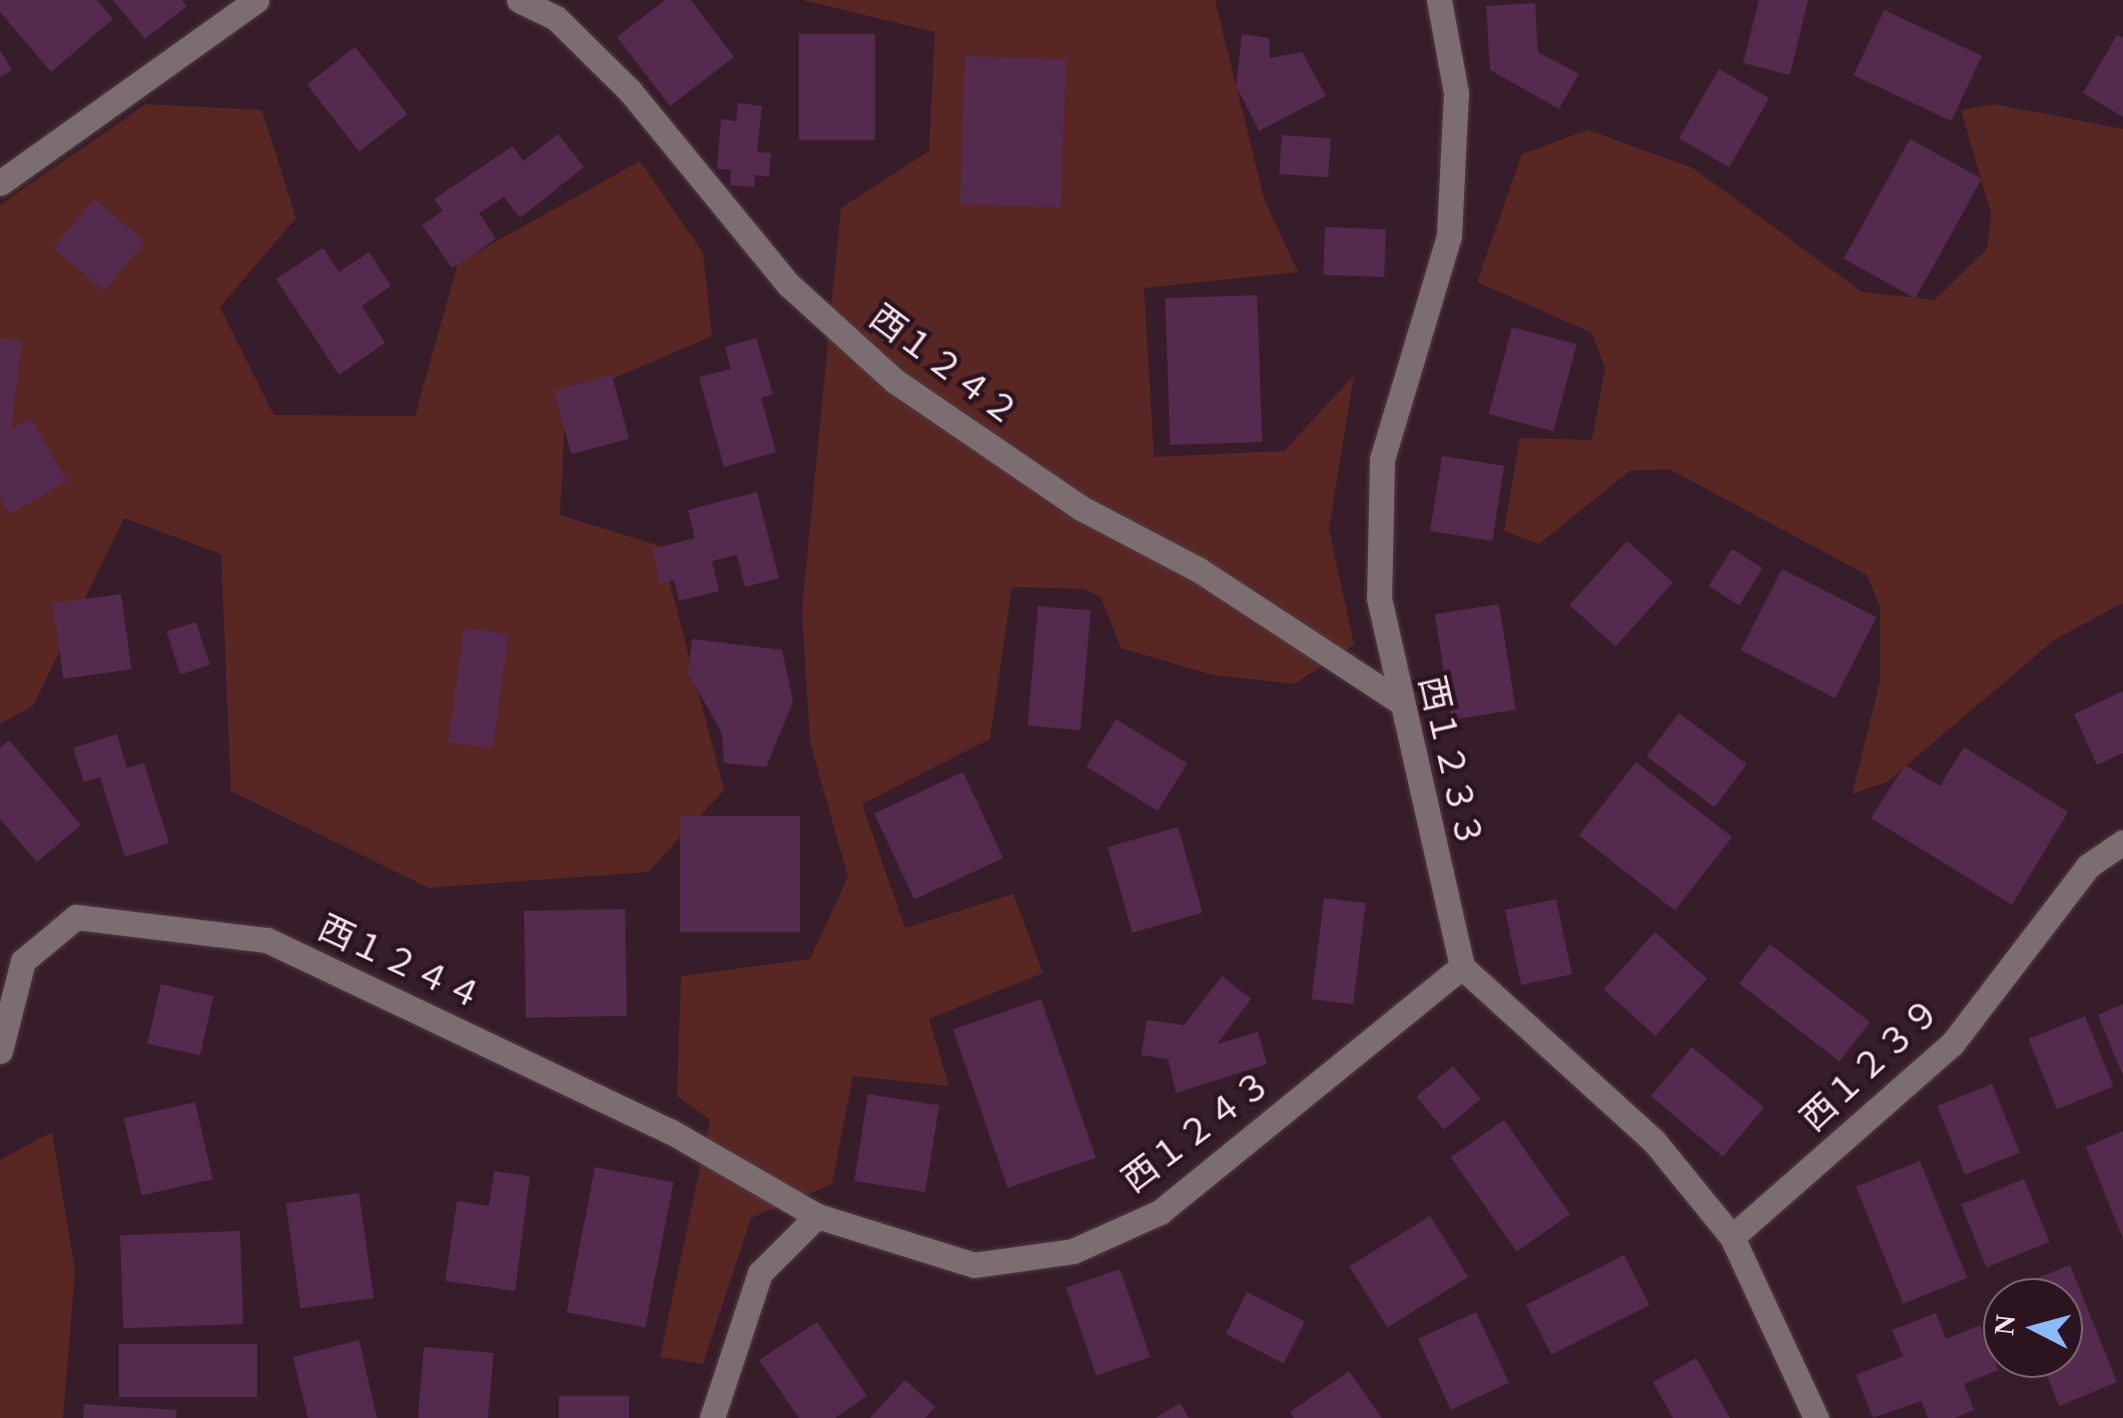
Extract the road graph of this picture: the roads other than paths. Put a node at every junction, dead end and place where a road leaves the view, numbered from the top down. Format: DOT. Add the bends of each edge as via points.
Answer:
graph roads {
  1 [pos="257,0"];
  2 [pos="519,0"];
  3 [pos="1439,0"];
  4 [pos="0,183"];
  5 [pos="1401,702"];
  6 [pos="2123,842"];
  7 [pos="1462,967"];
  8 [pos="0,1051"];
  9 [pos="817,1216"];
  10 [pos="1732,1238"];
  11 [pos="712,1418"];
  12 [pos="1816,1418"];
  1 -- 4 [label="street"];
  2 -- 5 [label="street, 西１２４２" via="556,18 630,91 789,284 895,381 1081,508 1198,570"];
  3 -- 5 [label="street, 西１２３３" via="1456,93 1449,236 1382,458 1379,598"];
  5 -- 7 [label="street, 西１２３３"];
  6 -- 10 [label="street, 西１２３９" via="2088,866 1952,1044"];
  7 -- 9 [label="street, 西１２４３" via="1160,1212 1073,1251 974,1265"];
  7 -- 10 [label="street" via="1654,1140"];
  8 -- 9 [label="street, 西１２４４" via="23,961 76,917 267,940 670,1131"];
  9 -- 11 [label="street" via="760,1273"];
  10 -- 12 [label="street"];
}
